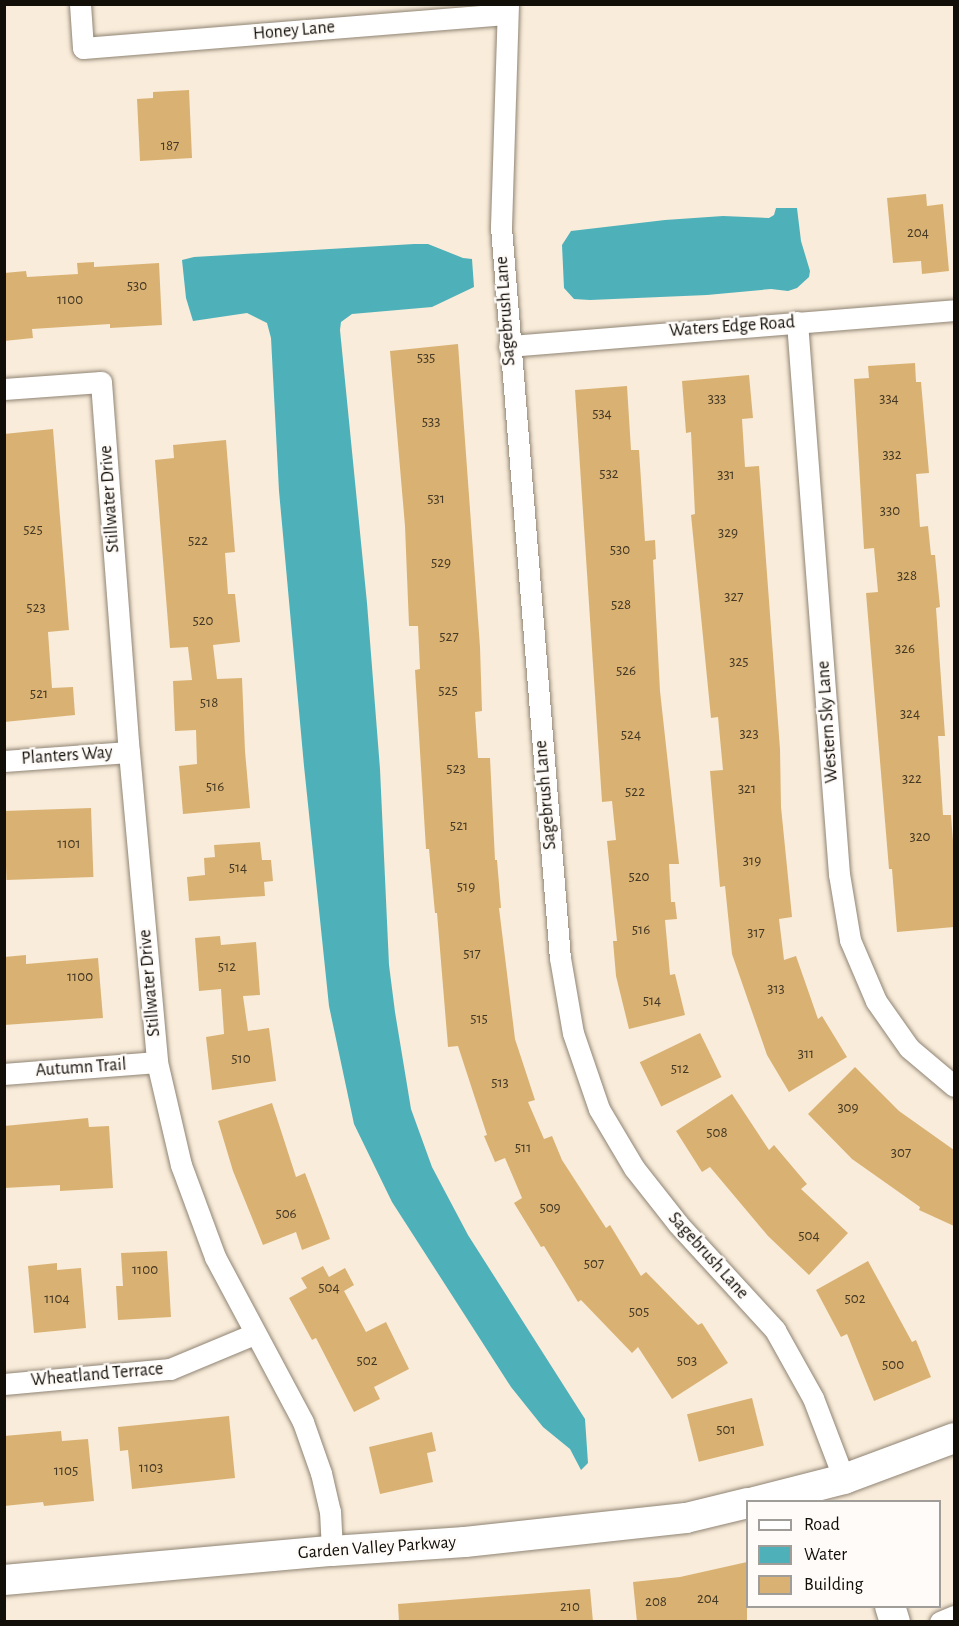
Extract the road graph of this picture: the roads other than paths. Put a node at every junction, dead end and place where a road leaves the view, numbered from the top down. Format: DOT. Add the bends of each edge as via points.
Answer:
graph roads {
  1 [pos="80,4"];
  2 [pos="507,9"];
  3 [pos="954,310"];
  4 [pos="797,322"];
  5 [pos="509,345"];
  6 [pos="4,389"];
  7 [pos="129,752"];
  8 [pos="4,761"];
  9 [pos="157,1062"];
  10 [pos="4,1074"];
  11 [pos="954,1086"];
  12 [pos="254,1334"];
  13 [pos="4,1384"];
  14 [pos="954,1438"];
  15 [pos="848,1490"];
  16 [pos="770,1500"];
  17 [pos="746,1503"];
  18 [pos="332,1551"];
  19 [pos="4,1580"];
  20 [pos="954,1616"];
  21 [pos="940,1622"];
  1 -- 2 [label="street, Honey Lane" via="83,48"];
  2 -- 5 [label="street, Sagebrush Lane" via="501,227"];
  3 -- 4 [label="street, Waters Edge Road"];
  4 -- 5 [label="street, Waters Edge Road"];
  4 -- 11 [label="street, Western Sky Lane" via="839,874 850,940 876,1001 909,1048"];
  5 -- 15 [label="street, Sagebrush Lane" via="560,958 573,1033 599,1109 634,1168 678,1224 775,1330 813,1398"];
  6 -- 7 [label="street, Stillwater Drive" via="101,382"];
  7 -- 8 [label="street, Planters Way"];
  7 -- 9 [label="street, Stillwater Drive"];
  9 -- 10 [label="street, Autumn Trail"];
  9 -- 12 [label="street, Stillwater Drive" via="181,1165 215,1257"];
  12 -- 13 [label="street, Wheatland Terrace" via="170,1369"];
  12 -- 18 [label="street, Stillwater Drive" via="303,1422 330,1510"];
  14 -- 15 [label="street"];
  15 -- 16 [label="street"];
  17 -- 18 [label="street, Garden Valley Parkway" via="686,1518 465,1542"];
  18 -- 19 [label="street, Garden Valley Parkway"];
  20 -- 21 [label="street"];
}
